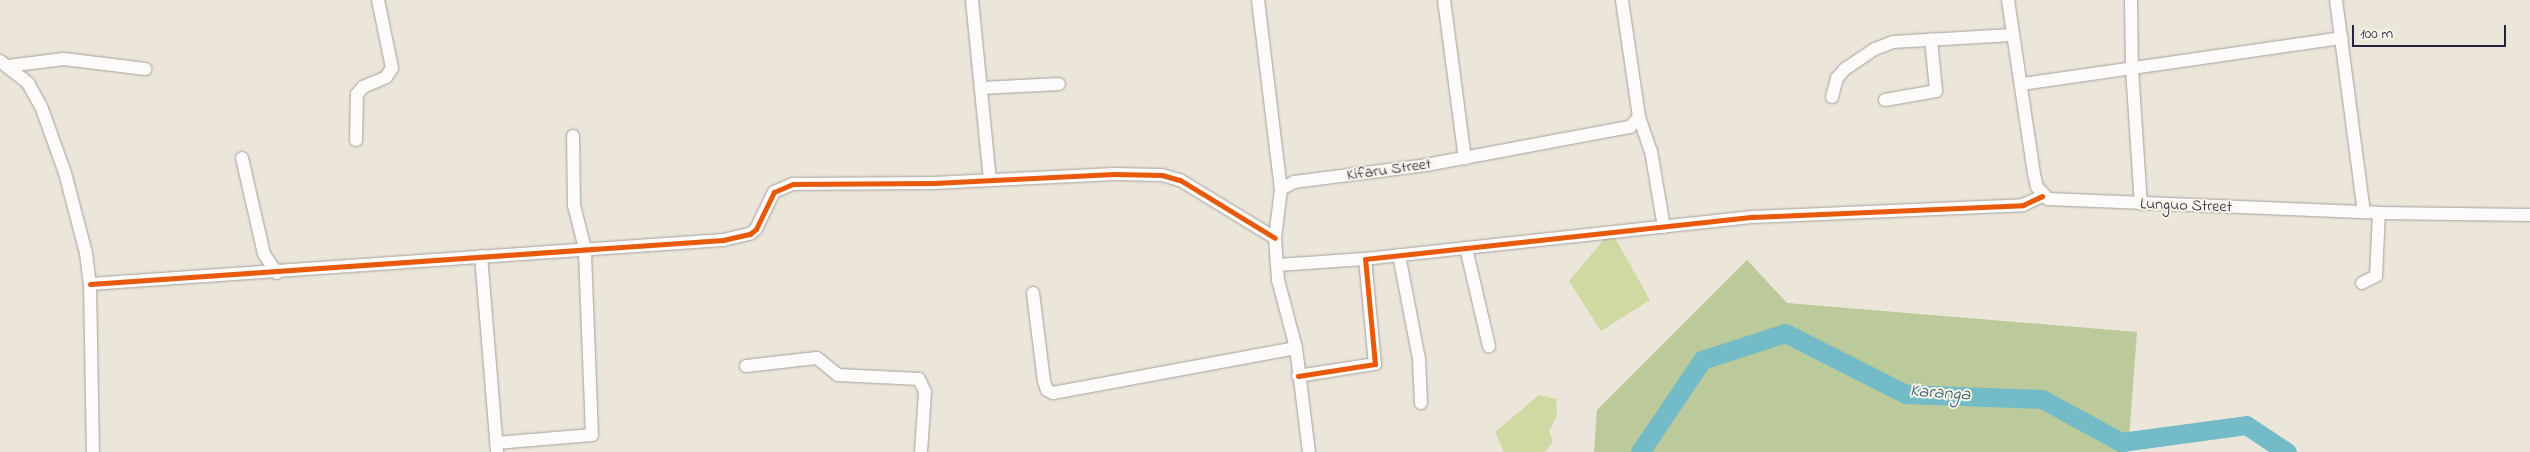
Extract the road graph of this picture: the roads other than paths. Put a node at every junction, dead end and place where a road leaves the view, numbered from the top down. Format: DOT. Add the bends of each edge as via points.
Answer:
graph roads {
  1 [pos="378,0"];
  2 [pos="972,0"];
  3 [pos="1258,0"];
  4 [pos="1444,0"];
  5 [pos="1622,0"];
  6 [pos="2008,0"];
  7 [pos="2131,0"];
  8 [pos="2336,0"];
  9 [pos="2012,35"];
  10 [pos="2342,38"];
  11 [pos="1931,39"];
  12 [pos="4,64"];
  13 [pos="145,69"];
  14 [pos="2132,69"];
  15 [pos="1059,84"];
  16 [pos="2022,84"];
  17 [pos="982,88"];
  18 [pos="1832,97"];
  19 [pos="1885,100"];
  20 [pos="1639,117"];
  21 [pos="573,136"];
  22 [pos="356,140"];
  23 [pos="242,158"];
  24 [pos="1465,159"];
  25 [pos="990,179"];
  26 [pos="1280,189"];
  27 [pos="2042,196"];
  28 [pos="2141,204"];
  29 [pos="2364,212"];
  30 [pos="2379,213"];
  31 [pos="2530,214"];
  32 [pos="1664,227"];
  33 [pos="1276,238"];
  34 [pos="1466,248"];
  35 [pos="585,249"];
  36 [pos="1399,255"];
  37 [pos="481,256"];
  38 [pos="1364,259"];
  39 [pos="1277,265"];
  40 [pos="276,273"];
  41 [pos="2362,283"];
  42 [pos="90,284"];
  43 [pos="1033,293"];
  44 [pos="1489,346"];
  45 [pos="1296,348"];
  46 [pos="746,366"];
  47 [pos="1298,376"];
  48 [pos="1421,403"];
  49 [pos="496,447"];
  50 [pos="92,452"];
  51 [pos="921,452"];
  52 [pos="1309,452"];
  1 -- 22 [label="street" via="392,68 386,77 359,90"];
  2 -- 17 [label="street"];
  3 -- 26 [label="street"];
  4 -- 24 [label="street"];
  5 -- 20 [label="street"];
  6 -- 9 [label="street"];
  7 -- 14 [label="street"];
  8 -- 10 [label="street"];
  9 -- 11 [label="street"];
  9 -- 16 [label="street"];
  10 -- 14 [label="street"];
  10 -- 29 [label="street"];
  11 -- 18 [label="street" via="1893,42 1875,49 1836,78"];
  11 -- 19 [label="street" via="1936,91"];
  12 -- 13 [label="street" via="64,59"];
  12 -- 42 [label="street" via="28,83 54,137 77,217"];
  14 -- 16 [label="street"];
  14 -- 28 [label="street"];
  15 -- 17 [label="street"];
  16 -- 27 [label="street" via="2034,174"];
  17 -- 25 [label="street"];
  20 -- 24 [label="street, Kifaru Street" via="1636,124 1620,130"];
  20 -- 32 [label="street" via="1651,151"];
  21 -- 35 [label="street" via="574,205"];
  23 -- 40 [label="street" via="264,254"];
  24 -- 26 [label="street, Kifaru Street" via="1294,182"];
  25 -- 33 [label="street" via="1114,174 1171,176"];
  25 -- 35 [label="street" via="934,184 793,184 774,192 761,224 742,236 702,243"];
  26 -- 33 [label="street"];
  27 -- 28 [label="street, Lunguo Street" via="2055,201"];
  27 -- 32 [label="street" via="2023,205 1772,216"];
  28 -- 29 [label="street, Lunguo Street"];
  29 -- 30 [label="street, Lunguo Street"];
  30 -- 31 [label="street, Lunguo Street"];
  30 -- 41 [label="street" via="2376,276"];
  32 -- 34 [label="street"];
  33 -- 39 [label="street"];
  34 -- 36 [label="street"];
  34 -- 44 [label="street"];
  35 -- 37 [label="street"];
  35 -- 49 [label="street" via="592,435"];
  36 -- 38 [label="street"];
  36 -- 48 [label="street" via="1419,359"];
  37 -- 40 [label="street" via="325,266"];
  37 -- 49 [label="street"];
  38 -- 39 [label="street"];
  38 -- 47 [label="street" via="1375,364"];
  39 -- 45 [label="street"];
  40 -- 42 [label="street"];
  42 -- 50 [label="street"];
  43 -- 45 [label="street" via="1044,381 1047,390 1053,393"];
  45 -- 47 [label="street"];
  46 -- 51 [label="street" via="817,358 838,375 919,379 925,392"];
  47 -- 52 [label="street"];
}
